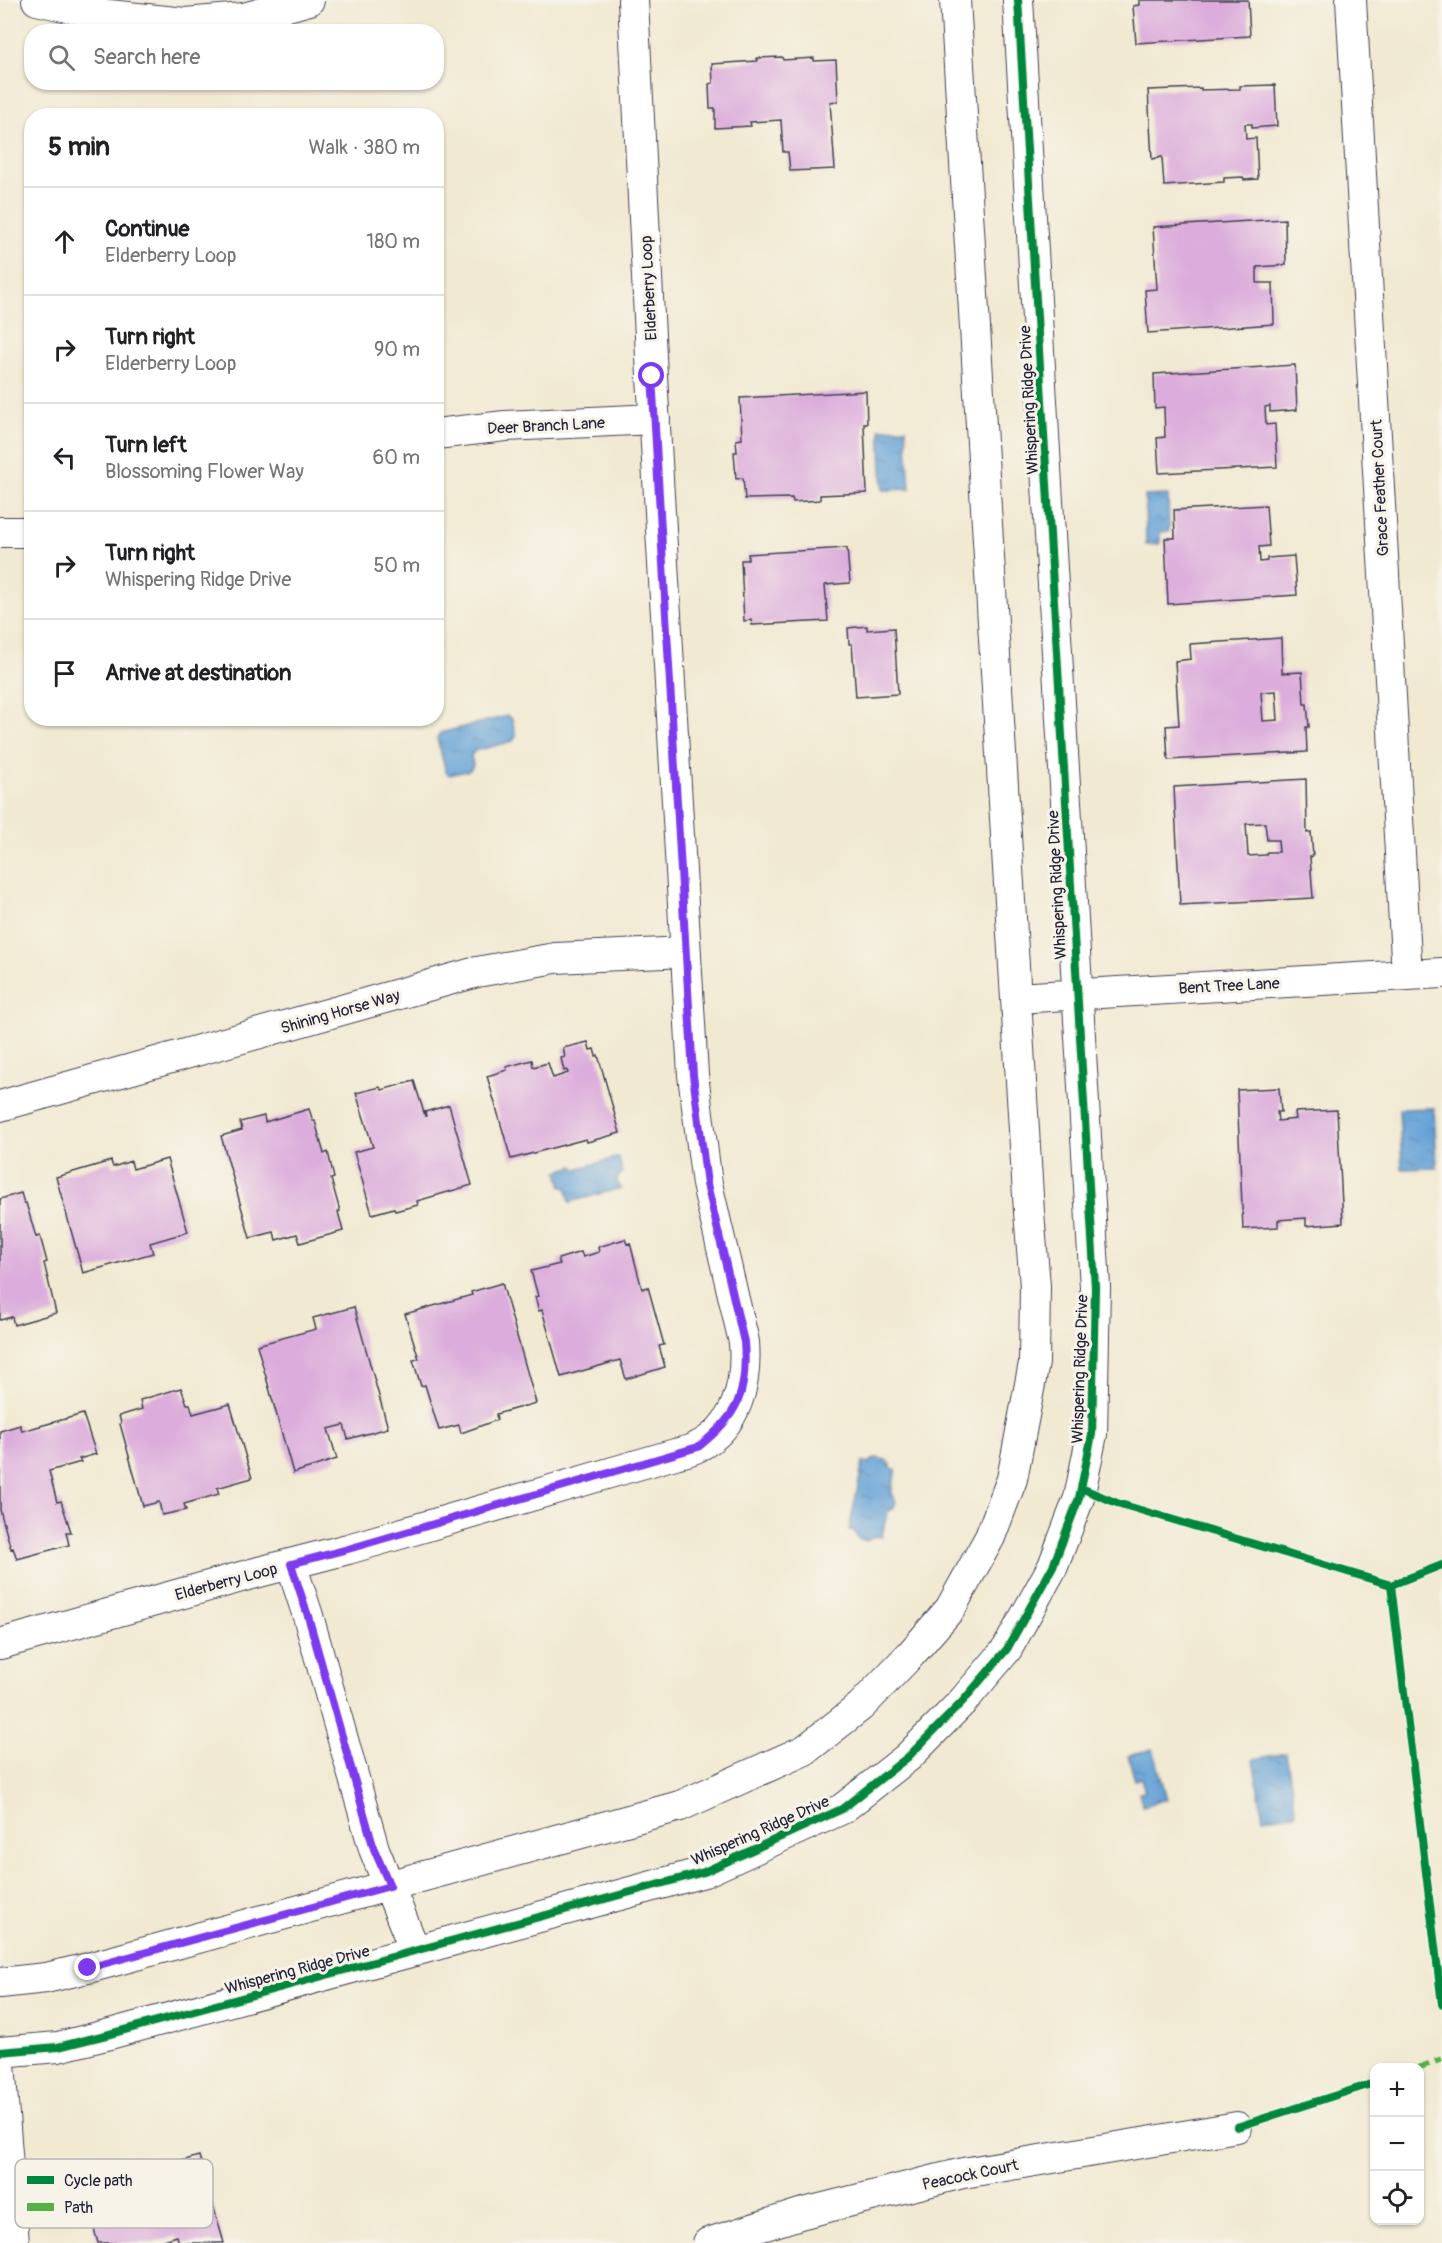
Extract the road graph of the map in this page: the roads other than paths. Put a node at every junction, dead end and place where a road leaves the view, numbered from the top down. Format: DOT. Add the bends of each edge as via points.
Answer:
graph roads {
  1 [pos="37,0"];
  2 [pos="309,0"];
  3 [pos="633,0"];
  4 [pos="955,0"];
  5 [pos="1018,0"];
  6 [pos="1351,0"];
  7 [pos="655,419"];
  8 [pos="444,433"];
  9 [pos="0,532"];
  10 [pos="24,532"];
  11 [pos="686,952"];
  12 [pos="1442,974"];
  13 [pos="1407,975"];
  14 [pos="1076,994"];
  15 [pos="1016,998"];
  16 [pos="0,1106"];
  17 [pos="291,1564"];
  18 [pos="0,1644"];
  19 [pos="390,1886"];
  20 [pos="415,1951"];
  21 [pos="0,1983"];
  22 [pos="0,2052"];
  23 [pos="0,2064"];
  24 [pos="1238,2127"];
  25 [pos="14,2243"];
  26 [pos="708,2243"];
  1 -- 2 [label="street" via="99,14 185,23 244,18"];
  3 -- 7 [label="street, Elderberry Loop"];
  4 -- 15 [label="street"];
  5 -- 14 [label="street, Whispering Ridge Drive"];
  6 -- 13 [label="street, Grace Feather Court"];
  7 -- 8 [label="street, Deer Branch Lane"];
  7 -- 11 [label="street, Elderberry Loop"];
  9 -- 10 [label="street"];
  11 -- 16 [label="street, Shining Horse Way" via="555,958 477,972"];
  11 -- 17 [label="street, Elderberry Loop" via="693,1075 707,1184 744,1342 746,1367 734,1412 698,1447"];
  12 -- 13 [label="street, Bent Tree Lane"];
  13 -- 14 [label="street, Bent Tree Lane"];
  14 -- 15 [label="street, Bent Tree Lane"];
  14 -- 20 [label="street, Whispering Ridge Drive" via="1095,1287 1092,1434 1079,1498 1053,1566 1007,1649 908,1757 842,1809 704,1872"];
  15 -- 19 [label="street" via="1035,1286 1034,1363 1012,1479 990,1537 950,1609 861,1706 805,1750 680,1806"];
  17 -- 18 [label="street, Elderberry Loop"];
  17 -- 19 [label="street" via="374,1849"];
  19 -- 20 [label="street"];
  19 -- 21 [label="street" via="88,1968"];
  20 -- 22 [label="street, Whispering Ridge Drive" via="68,2044"];
  23 -- 25 [label="street"];
  24 -- 26 [label="street, Peacock Court" via="963,2173 800,2214"];
}
